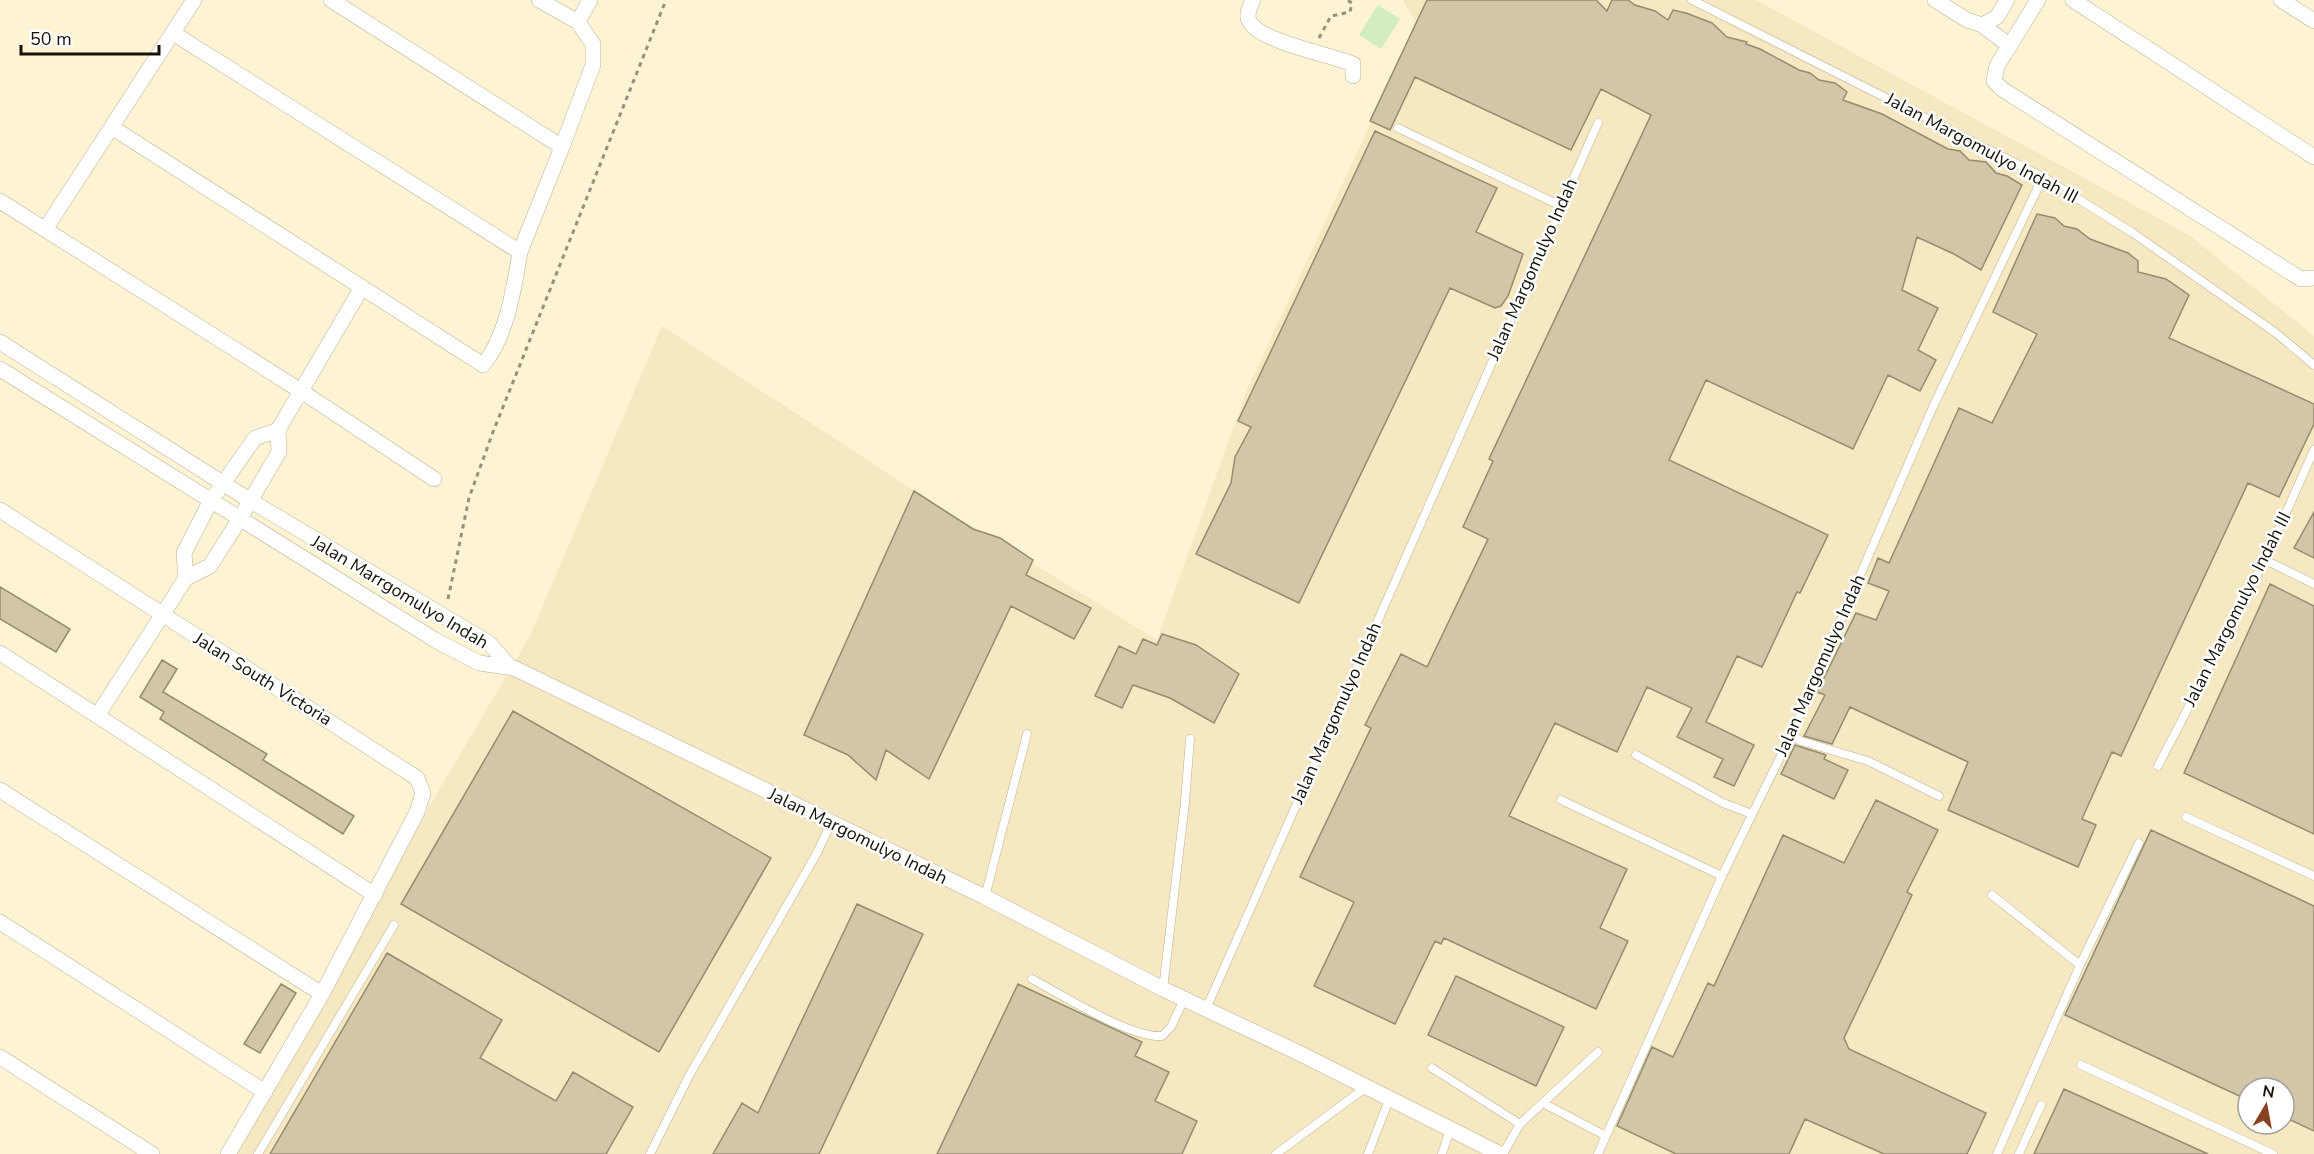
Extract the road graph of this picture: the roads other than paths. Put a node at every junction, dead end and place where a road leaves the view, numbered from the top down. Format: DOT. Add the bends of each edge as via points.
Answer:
graph roads {
  1 [pos="194,0"];
  2 [pos="331,0"];
  3 [pos="539,0"];
  4 [pos="590,0"];
  5 [pos="1253,0"];
  6 [pos="1692,0"];
  7 [pos="1935,0"];
  8 [pos="2007,0"];
  9 [pos="2038,0"];
  10 [pos="2073,0"];
  11 [pos="2281,0"];
  12 [pos="2314,21"];
  13 [pos="578,22"];
  14 [pos="1982,25"];
  15 [pos="173,33"];
  16 [pos="2010,46"];
  17 [pos="1353,76"];
  18 [pos="1598,123"];
  19 [pos="112,128"];
  20 [pos="1398,128"];
  21 [pos="562,147"];
  22 [pos="2314,157"];
  23 [pos="2043,177"];
  24 [pos="0,201"];
  25 [pos="1559,205"];
  26 [pos="45,228"];
  27 [pos="520,252"];
  28 [pos="2314,278"];
  29 [pos="361,289"];
  30 [pos="0,342"];
  31 [pos="2314,365"];
  32 [pos="0,369"];
  33 [pos="301,391"];
  34 [pos="278,430"];
  35 [pos="2314,450"];
  36 [pos="434,479"];
  37 [pos="222,483"];
  38 [pos="251,501"];
  39 [pos="210,502"];
  40 [pos="0,510"];
  41 [pos="239,520"];
  42 [pos="2265,560"];
  43 [pos="186,578"];
  44 [pos="2314,584"];
  45 [pos="162,615"];
  46 [pos="0,653"];
  47 [pos="509,666"];
  48 [pos="97,716"];
  49 [pos="1027,734"];
  50 [pos="1791,735"];
  51 [pos="1190,739"];
  52 [pos="1636,755"];
  53 [pos="2158,766"];
  54 [pos="0,790"];
  55 [pos="1939,796"];
  56 [pos="1561,800"];
  57 [pos="1752,814"];
  58 [pos="2186,817"];
  59 [pos="831,823"];
  60 [pos="2139,843"];
  61 [pos="1722,876"];
  62 [pos="2314,876"];
  63 [pos="375,895"];
  64 [pos="1992,895"];
  65 [pos="985,897"];
  66 [pos="0,922"];
  67 [pos="394,925"];
  68 [pos="2080,965"];
  69 [pos="1032,980"];
  70 [pos="1162,989"];
  71 [pos="322,994"];
  72 [pos="1184,999"];
  73 [pos="1206,1009"];
  74 [pos="1598,1052"];
  75 [pos="0,1057"];
  76 [pos="2081,1065"];
  77 [pos="1432,1068"];
  78 [pos="1365,1088"];
  79 [pos="265,1092"];
  80 [pos="1389,1100"];
  81 [pos="1543,1103"];
  82 [pos="2041,1105"];
  83 [pos="1520,1124"];
  84 [pos="1450,1130"];
  85 [pos="1606,1136"];
  86 [pos="152,1154"];
  87 [pos="228,1154"];
  88 [pos="258,1154"];
  89 [pos="650,1154"];
  90 [pos="1276,1154"];
  91 [pos="1368,1154"];
  92 [pos="1442,1154"];
  93 [pos="1501,1154"];
  94 [pos="1598,1154"];
  95 [pos="1997,1154"];
  96 [pos="2019,1154"];
  97 [pos="2273,1154"];
  1 -- 15 [label="street"];
  2 -- 21 [label="street"];
  3 -- 13 [label="street"];
  4 -- 13 [label="street"];
  5 -- 17 [label="street" via="1247,15 1262,33 1353,64"];
  6 -- 23 [label="lane, Jalan Margomulyo Indah III"];
  7 -- 14 [label="street"];
  8 -- 14 [label="street" via="1996,17"];
  9 -- 16 [label="street"];
  10 -- 22 [label="street"];
  11 -- 12 [label="street"];
  13 -- 21 [label="street" via="593,44 593,64"];
  14 -- 16 [label="street"];
  15 -- 19 [label="street"];
  15 -- 27 [label="street"];
  16 -- 28 [label="street" via="1997,66 1994,81 2002,89 2301,279"];
  18 -- 25 [label="lane, Jalan Margomulyo Indah"];
  19 -- 26 [label="street"];
  19 -- 29 [label="street"];
  20 -- 25 [label="lane"];
  21 -- 27 [label="street"];
  23 -- 31 [label="lane, Jalan Margomulyo Indah III" via="2133,233 2276,333"];
  23 -- 50 [label="lane, Jalan Margomulyo Indah" via="1932,409"];
  24 -- 26 [label="street"];
  25 -- 73 [label="lane, Jalan Margomulyo Indah"];
  26 -- 33 [label="street"];
  27 -- 29 [label="street" via="514,289 492,353 483,365"];
  29 -- 33 [label="street"];
  30 -- 37 [label="street, Jalan Marrgomulyo Indah"];
  32 -- 39 [label="street, Jalan Marrgomulyo Indah"];
  33 -- 34 [label="street"];
  33 -- 36 [label="street"];
  34 -- 37 [label="street" via="255,438"];
  34 -- 38 [label="street" via="279,452"];
  35 -- 42 [label="lane, Jalan Margomulyo Indah III"];
  37 -- 38 [label="street, Jalan Marrgomulyo Indah"];
  37 -- 39 [label="street"];
  38 -- 41 [label="street"];
  38 -- 47 [label="street, Jalan Marrgomulyo Indah" via="489,643"];
  39 -- 41 [label="street, Jalan Marrgomulyo Indah"];
  39 -- 43 [label="street" via="184,553"];
  40 -- 45 [label="street, Jalan South Victoria"];
  41 -- 43 [label="street" via="210,566"];
  41 -- 47 [label="street, Jalan Marrgomulyo Indah" via="435,640 479,663"];
  42 -- 44 [label="lane"];
  42 -- 53 [label="lane, Jalan Margomulyo Indah III"];
  43 -- 45 [label="street"];
  45 -- 48 [label="street"];
  45 -- 63 [label="street, Jalan South Victoria" via="417,778 423,793 417,812"];
  46 -- 48 [label="street"];
  47 -- 59 [label="street, Jalan Margomulyo Indah"];
  48 -- 63 [label="street"];
  49 -- 65 [label="lane"];
  50 -- 55 [label="lane" via="1868,761"];
  50 -- 57 [label="lane, Jalan Margomulyo Indah"];
  51 -- 70 [label="lane"];
  52 -- 57 [label="lane" via="1723,803"];
  54 -- 71 [label="street"];
  56 -- 61 [label="lane"];
  57 -- 61 [label="lane, Jalan Margomulyo Indah"];
  58 -- 62 [label="lane"];
  59 -- 65 [label="street, Jalan Margomulyo Indah"];
  59 -- 89 [label="lane" via="689,1076"];
  60 -- 68 [label="lane"];
  61 -- 85 [label="lane, Jalan Margomulyo Indah"];
  63 -- 71 [label="street, Jalan South Victoria"];
  64 -- 68 [label="lane"];
  65 -- 70 [label="street, Jalan Margomulyo Indah"];
  66 -- 79 [label="street"];
  67 -- 88 [label="lane"];
  68 -- 95 [label="lane"];
  69 -- 72 [label="lane" via="1133,1031 1153,1037 1162,1036 1171,1027"];
  70 -- 72 [label="street, Jalan Margomulyo Indah"];
  71 -- 79 [label="street, Jalan South Victoria"];
  72 -- 73 [label="street, Jalan Margomulyo Indah"];
  73 -- 78 [label="street, Jalan Margomulyo Indah"];
  74 -- 81 [label="lane"];
  75 -- 86 [label="street"];
  76 -- 97 [label="lane"];
  77 -- 83 [label="lane"];
  78 -- 80 [label="street, Jalan Margomulyo Indah"];
  78 -- 90 [label="lane"];
  79 -- 87 [label="street, Jalan South Victoria"];
  80 -- 84 [label="street, Jalan Margomulyo Indah"];
  80 -- 91 [label="lane"];
  81 -- 83 [label="lane"];
  81 -- 85 [label="lane"];
  82 -- 96 [label="lane"];
  83 -- 93 [label="lane"];
  84 -- 92 [label="lane"];
  84 -- 93 [label="street, Jalan Margomulyo Indah"];
  85 -- 94 [label="lane, Jalan Margomulyo Indah"];
}
